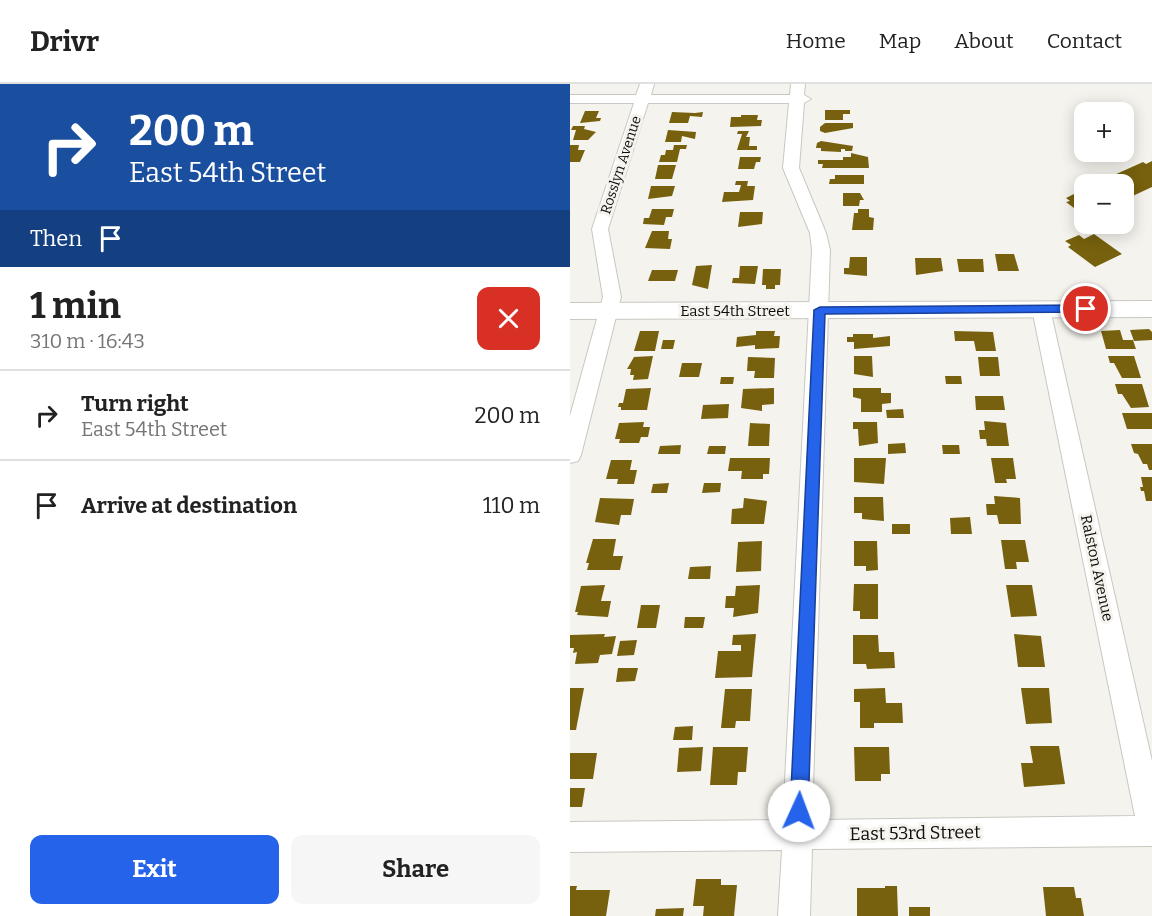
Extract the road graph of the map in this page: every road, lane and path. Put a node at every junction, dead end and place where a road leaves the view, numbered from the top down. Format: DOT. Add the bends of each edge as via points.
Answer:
graph roads {
  1 [pos="645,92"];
  2 [pos="800,94"];
  3 [pos="570,99"];
  4 [pos="1041,309"];
  5 [pos="1152,309"];
  6 [pos="820,310"];
  7 [pos="570,311"];
  8 [pos="609,311"];
  9 [pos="570,455"];
  10 [pos="1152,826"];
  11 [pos="1152,831"];
  12 [pos="798,834"];
  13 [pos="570,837"];
  14 [pos="794,916"];
  1 -- 2 [label="street"];
  1 -- 3 [label="street"];
  1 -- 8 [label="street, Rosslyn Avenue" via="600,229 612,297"];
  2 -- 6 [label="street" via="792,170 821,241"];
  4 -- 5 [label="street, East 54th Street"];
  4 -- 6 [label="street, East 54th Street"];
  4 -- 10 [label="street, Ralston Avenue"];
  6 -- 8 [label="street, East 54th Street"];
  6 -- 12 [label="street"];
  7 -- 8 [label="street, East 54th Street"];
  8 -- 9 [label="street, Rosslyn Avenue"];
  11 -- 12 [label="street, East 53rd Street"];
  12 -- 13 [label="street, East 53rd Street"];
  12 -- 14 [label="street"];
}
